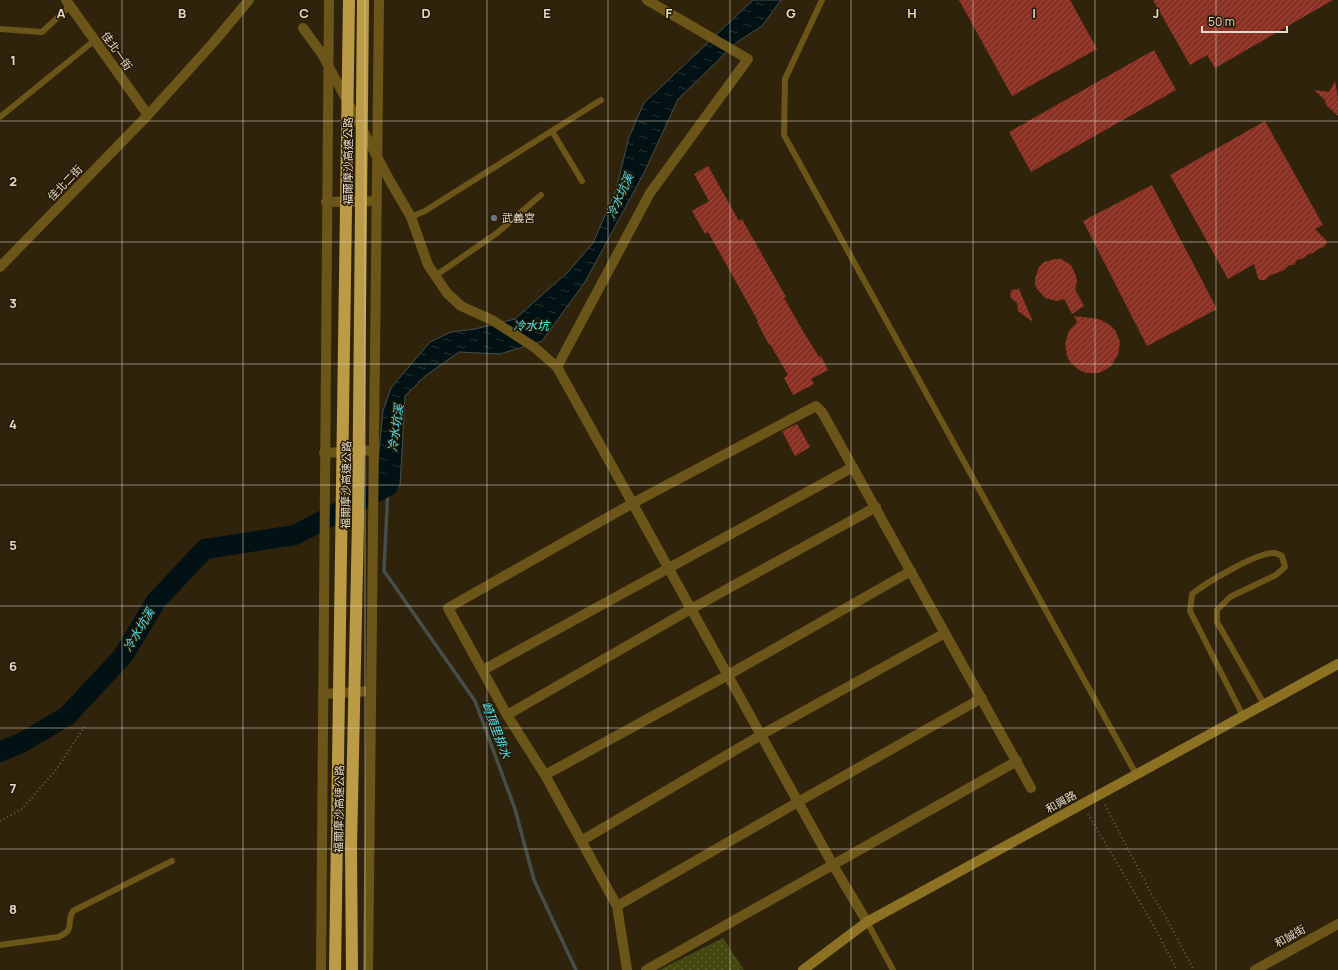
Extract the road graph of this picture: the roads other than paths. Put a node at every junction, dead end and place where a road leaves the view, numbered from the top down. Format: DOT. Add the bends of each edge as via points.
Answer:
graph roads {
  1 [pos="249,0"];
  2 [pos="329,0"];
  3 [pos="349,0"];
  4 [pos="363,0"];
  5 [pos="379,0"];
  6 [pos="647,0"];
  7 [pos="822,0"];
  8 [pos="68,3"];
  9 [pos="303,28"];
  10 [pos="0,29"];
  11 [pos="95,40"];
  12 [pos="327,64"];
  13 [pos="601,100"];
  14 [pos="148,115"];
  15 [pos="0,117"];
  16 [pos="552,132"];
  17 [pos="378,158"];
  18 [pos="582,181"];
  19 [pos="541,195"];
  20 [pos="377,201"];
  21 [pos="326,202"];
  22 [pos="411,217"];
  23 [pos="0,267"];
  24 [pos="435,276"];
  25 [pos="557,367"];
  26 [pos="374,451"];
  27 [pos="324,453"];
  28 [pos="853,467"];
  29 [pos="633,503"];
  30 [pos="876,506"];
  31 [pos="668,567"];
  32 [pos="911,570"];
  33 [pos="691,609"];
  34 [pos="946,633"];
  35 [pos="1338,664"];
  36 [pos="483,670"];
  37 [pos="728,675"];
  38 [pos="371,691"];
  39 [pos="323,694"];
  40 [pos="982,698"];
  41 [pos="1264,704"];
  42 [pos="508,715"];
  43 [pos="1243,716"];
  44 [pos="761,735"];
  45 [pos="1017,761"];
  46 [pos="1136,774"];
  47 [pos="545,775"];
  48 [pos="1032,788"];
  49 [pos="798,802"];
  50 [pos="581,841"];
  51 [pos="172,861"];
  52 [pos="833,865"];
  53 [pos="617,906"];
  54 [pos="867,922"];
  55 [pos="1338,924"];
  56 [pos="0,945"];
  57 [pos="321,970"];
  58 [pos="335,970"];
  59 [pos="352,970"];
  60 [pos="368,970"];
  61 [pos="627,970"];
  62 [pos="646,970"];
  63 [pos="803,970"];
  64 [pos="893,970"];
  65 [pos="1254,970"];
  1 -- 14 [label="street, 佳北二街"];
  2 -- 12 [label="street"];
  3 -- 58 [label="highway, 福爾摩沙高速公路, bridge"];
  4 -- 59 [label="highway, 福爾摩沙高速公路, bridge" via="358,522 351,848"];
  5 -- 17 [label="street"];
  6 -- 25 [label="street" via="748,60 650,193"];
  7 -- 46 [label="lane" via="785,79 784,135"];
  8 -- 10 [label="lane" via="42,32"];
  8 -- 11 [label="street, 佳北一街"];
  9 -- 12 [label="street"];
  11 -- 14 [label="street, 佳北一街"];
  11 -- 15 [label="lane"];
  12 -- 17 [label="street"];
  12 -- 21 [label="street"];
  13 -- 16 [label="lane"];
  14 -- 23 [label="street, 佳北二街"];
  16 -- 18 [label="lane"];
  16 -- 22 [label="lane" via="425,211"];
  17 -- 20 [label="street"];
  17 -- 22 [label="street"];
  19 -- 24 [label="lane" via="497,233"];
  20 -- 21 [label="street"];
  20 -- 26 [label="street"];
  21 -- 27 [label="street"];
  22 -- 24 [label="street" via="428,265"];
  24 -- 25 [label="street" via="447,293 462,306 492,320 534,347"];
  25 -- 29 [label="street"];
  26 -- 27 [label="street"];
  26 -- 38 [label="street"];
  27 -- 39 [label="street"];
  28 -- 29 [label="street" via="822,412 816,406"];
  28 -- 30 [label="street"];
  28 -- 31 [label="street"];
  29 -- 31 [label="street"];
  29 -- 36 [label="street" via="448,608"];
  30 -- 32 [label="street"];
  30 -- 33 [label="street"];
  31 -- 33 [label="street"];
  31 -- 36 [label="street"];
  32 -- 34 [label="street"];
  32 -- 37 [label="street"];
  33 -- 37 [label="street"];
  33 -- 42 [label="street"];
  34 -- 40 [label="street"];
  34 -- 44 [label="street"];
  35 -- 41 [label="street, 和興路"];
  36 -- 42 [label="street"];
  37 -- 44 [label="street"];
  37 -- 47 [label="street"];
  38 -- 39 [label="street"];
  38 -- 60 [label="street"];
  39 -- 57 [label="street"];
  40 -- 45 [label="street"];
  40 -- 49 [label="street"];
  41 -- 43 [label="street, 和興路"];
  41 -- 43 [label="lane" via="1217,622 1217,610 1230,597 1276,575 1285,567 1282,556 1274,552 1257,556 1204,584 1192,594 1190,611"];
  42 -- 47 [label="street"];
  43 -- 46 [label="street, 和興路"];
  44 -- 49 [label="street"];
  44 -- 50 [label="street"];
  45 -- 48 [label="street"];
  45 -- 52 [label="street"];
  46 -- 54 [label="street, 和興路"];
  47 -- 50 [label="street"];
  49 -- 52 [label="street"];
  49 -- 53 [label="street"];
  50 -- 53 [label="street"];
  51 -- 56 [label="lane" via="73,912 66,933 58,937"];
  52 -- 54 [label="street"];
  52 -- 62 [label="street"];
  53 -- 61 [label="street"];
  54 -- 63 [label="street, 和興路"];
  54 -- 64 [label="lane"];
  55 -- 65 [label="street, 和誠街"];
}
